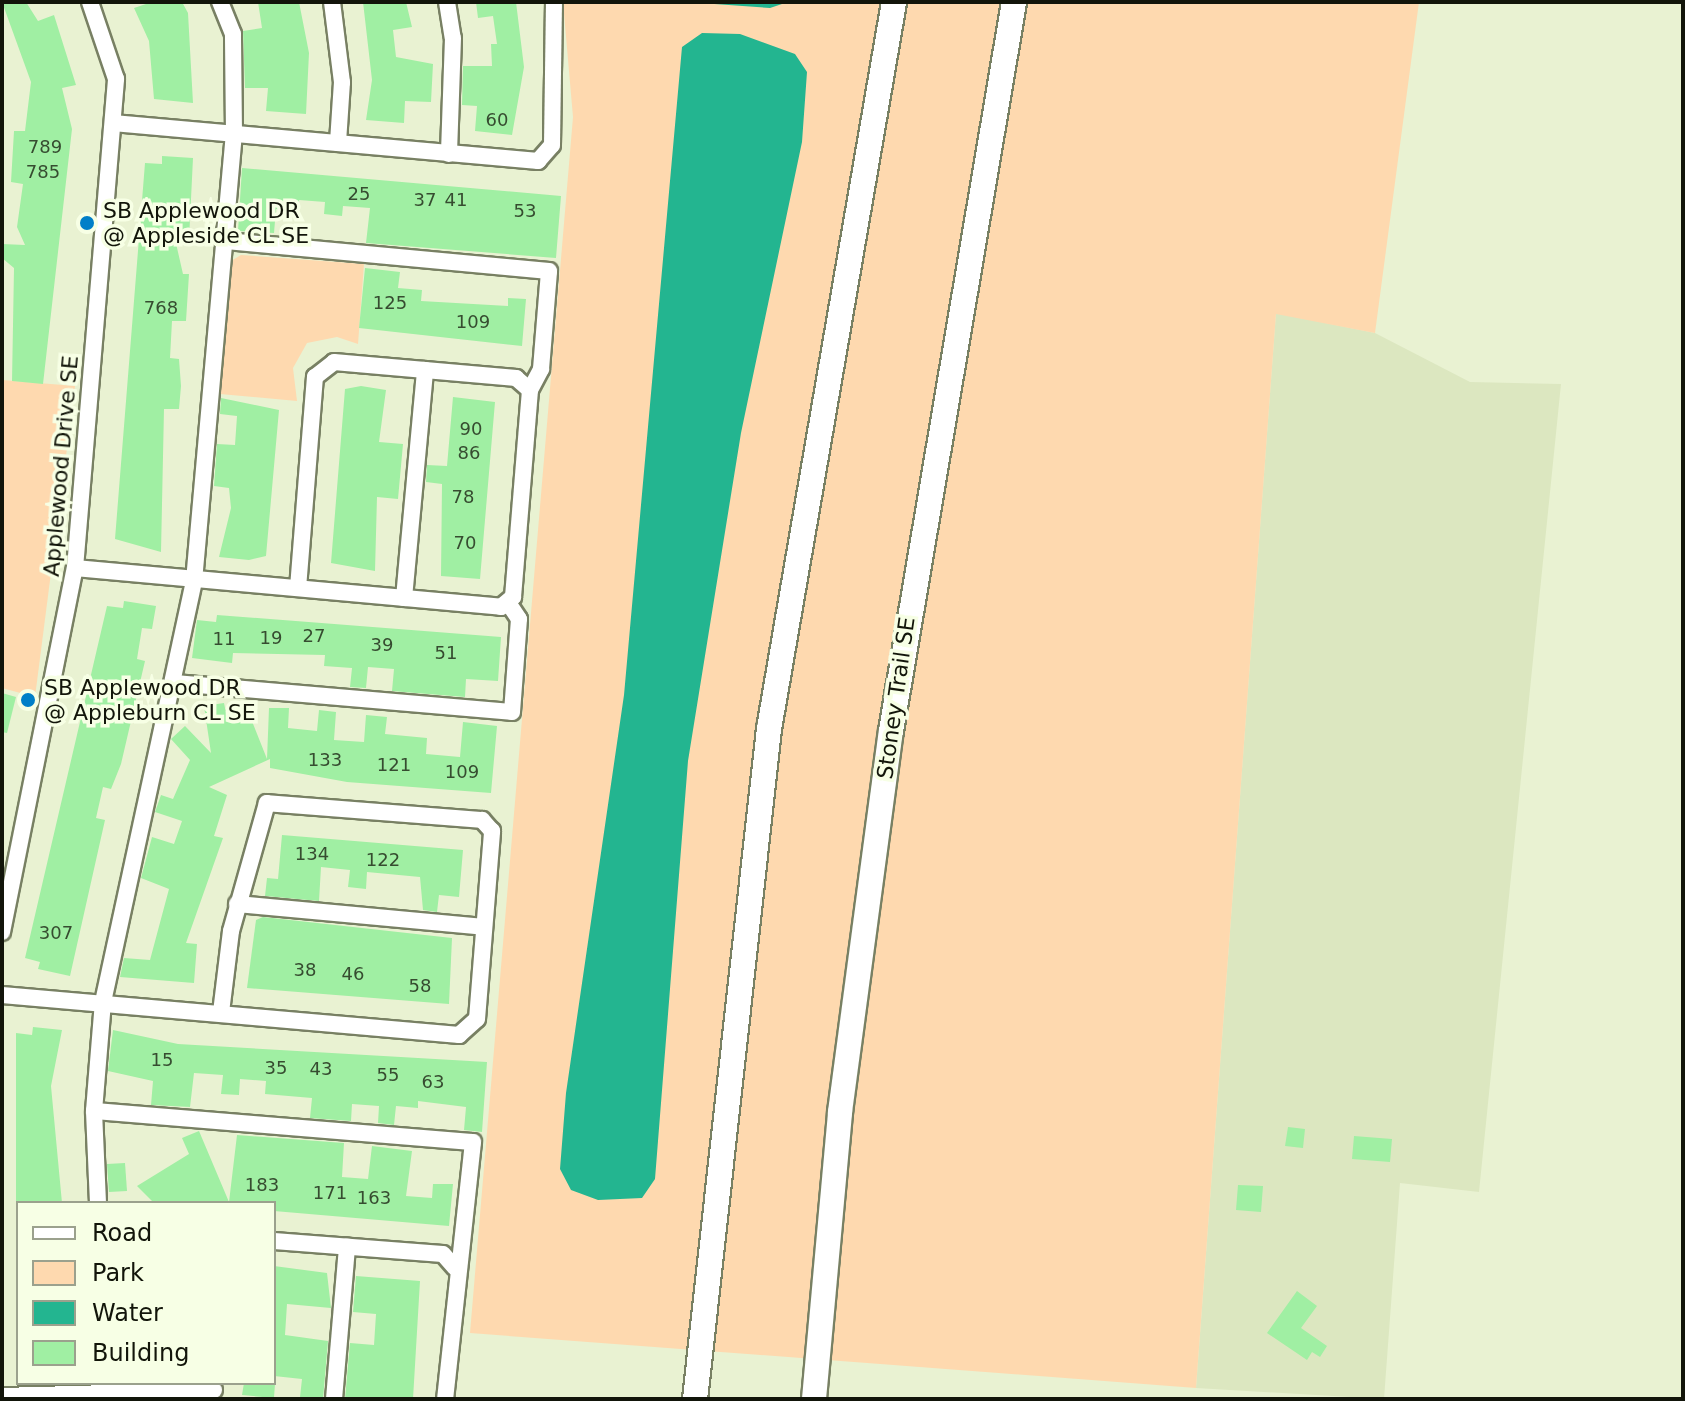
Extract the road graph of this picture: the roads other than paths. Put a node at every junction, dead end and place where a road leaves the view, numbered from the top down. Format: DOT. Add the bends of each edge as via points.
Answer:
graph roads {
  1 [pos="90,2"];
  2 [pos="220,2"];
  3 [pos="332,2"];
  4 [pos="447,2"];
  5 [pos="554,2"];
  6 [pos="894,2"];
  7 [pos="1014,2"];
  8 [pos="113,123"];
  9 [pos="234,134"];
  10 [pos="338,143"];
  11 [pos="449,154"];
  12 [pos="223,241"];
  13 [pos="425,370"];
  14 [pos="530,390"];
  15 [pos="75,568"];
  16 [pos="194,581"];
  17 [pos="298,588"];
  18 [pos="404,598"];
  19 [pos="509,604"];
  20 [pos="174,683"];
  21 [pos="237,904"];
  22 [pos="484,927"];
  23 [pos="2,932"];
  24 [pos="2,995"];
  25 [pos="103,1002"];
  26 [pos="221,1012"];
  27 [pos="94,1111"];
  28 [pos="98,1201"];
  29 [pos="276,1241"];
  30 [pos="347,1247"];
  31 [pos="455,1268"];
  32 [pos="822,1314"];
  33 [pos="106,1391"];
  34 [pos="214,1391"];
  35 [pos="2,1396"];
  36 [pos="334,1399"];
  37 [pos="445,1399"];
  38 [pos="695,1399"];
  39 [pos="814,1399"];
  40 [pos="828,1399"];
  1 -- 8 [label="street, Applewood Drive SE" via="116,79"];
  2 -- 9 [label="street" via="233,34"];
  3 -- 10 [label="street" via="342,82"];
  4 -- 11 [label="street" via="453,38"];
  5 -- 11 [label="street" via="552,145 538,161"];
  6 -- 38 [label="highway" via="769,729"];
  7 -- 32 [label="highway, Stoney Trail SE" via="893,715 840,1112"];
  8 -- 9 [label="street"];
  8 -- 15 [label="street, Applewood Drive SE"];
  9 -- 10 [label="street"];
  9 -- 12 [label="street"];
  10 -- 11 [label="street"];
  12 -- 14 [label="street" via="549,271 541,369"];
  12 -- 16 [label="street"];
  13 -- 14 [label="street" via="516,378"];
  13 -- 17 [label="street" via="334,362 315,377"];
  13 -- 18 [label="street"];
  14 -- 19 [label="street"];
  15 -- 16 [label="street"];
  15 -- 23 [label="street, Applewood Drive SE"];
  16 -- 17 [label="street"];
  16 -- 20 [label="street"];
  17 -- 18 [label="street"];
  18 -- 19 [label="street"];
  19 -- 20 [label="street" via="519,619 512,712"];
  20 -- 25 [label="street"];
  21 -- 22 [label="street"];
  21 -- 22 [label="street" via="267,803 482,820 492,831"];
  21 -- 26 [label="street"];
  22 -- 26 [label="street" via="477,1019 459,1035"];
  24 -- 25 [label="street"];
  25 -- 26 [label="street"];
  25 -- 27 [label="street"];
  27 -- 28 [label="street"];
  27 -- 31 [label="street" via="473,1142 465,1243"];
  29 -- 30 [label="street"];
  30 -- 31 [label="street" via="443,1254"];
  30 -- 36 [label="street"];
  31 -- 37 [label="street"];
  32 -- 39 [label="highway, Stoney Trail SE"];
  32 -- 40 [label="highway" via="832,1350"];
  33 -- 34 [label="street"];
  33 -- 35 [label="street"];
}
